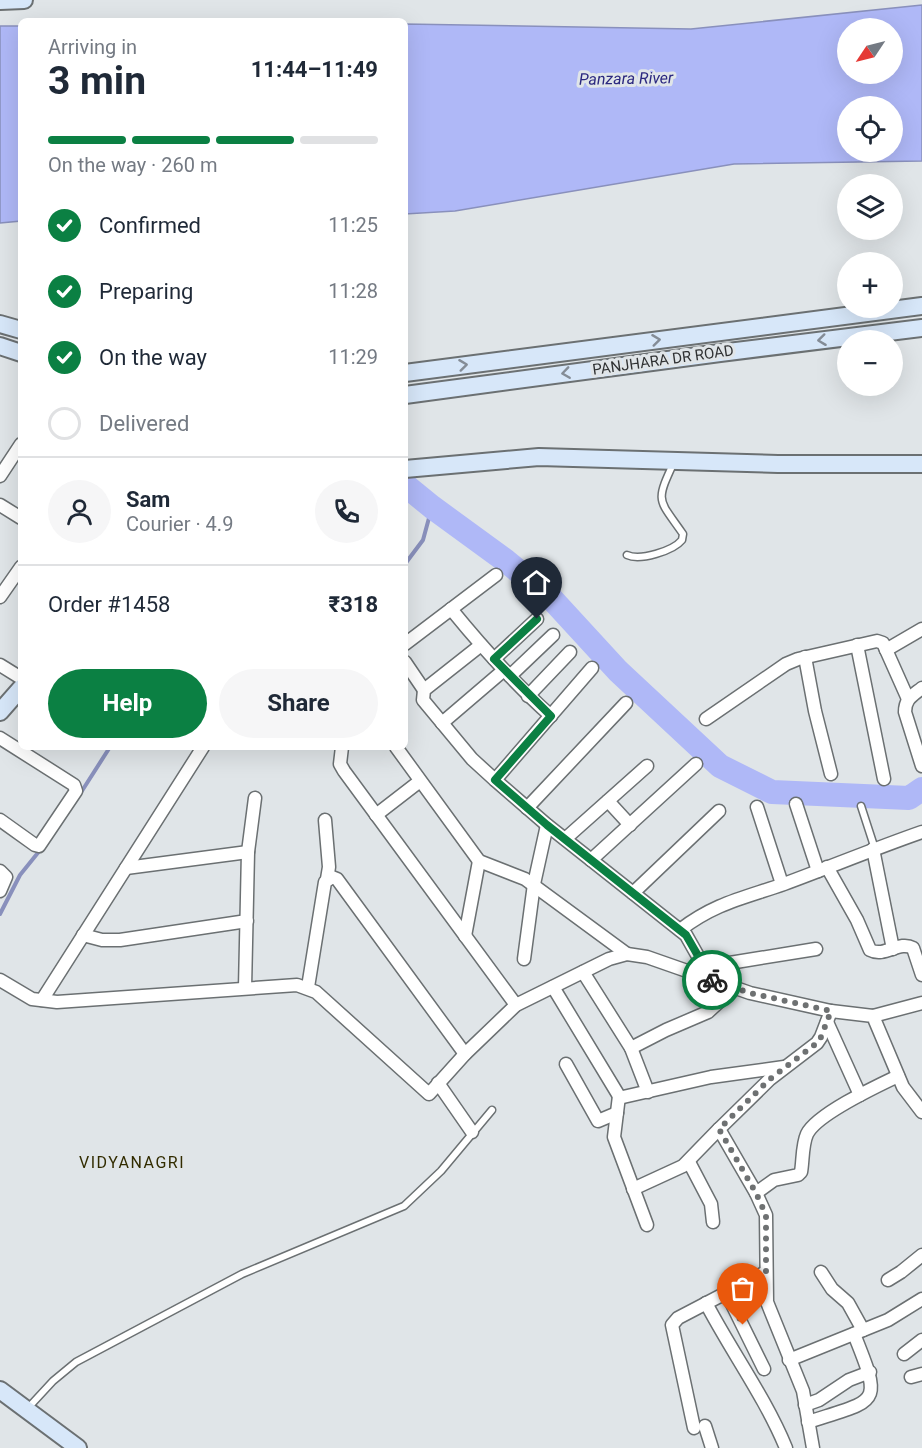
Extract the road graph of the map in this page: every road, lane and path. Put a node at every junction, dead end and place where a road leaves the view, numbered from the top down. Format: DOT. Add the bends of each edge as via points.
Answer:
graph roads {
  1 [pos="24,0"];
  2 [pos="0,1"];
  3 [pos="922,306"];
  4 [pos="0,324"];
  5 [pos="922,328"];
  6 [pos="18,329"];
  7 [pos="0,346"];
  8 [pos="18,352"];
  9 [pos="408,373"];
  10 [pos="408,395"];
  11 [pos="18,449"];
  12 [pos="674,461"];
  13 [pos="922,464"];
  14 [pos="408,469"];
  15 [pos="0,476"];
  16 [pos="0,505"];
  17 [pos="18,516"];
  18 [pos="627,555"];
  19 [pos="18,571"];
  20 [pos="496,575"];
  21 [pos="0,597"];
  22 [pos="452,609"];
  23 [pos="537,619"];
  24 [pos="922,629"];
  25 [pos="553,635"];
  26 [pos="408,642"];
  27 [pos="481,645"];
  28 [pos="857,645"];
  29 [pos="886,650"];
  30 [pos="570,652"];
  31 [pos="805,657"];
  32 [pos="494,659"];
  33 [pos="0,665"];
  34 [pos="408,666"];
  35 [pos="592,668"];
  36 [pos="507,673"];
  37 [pos="18,676"];
  38 [pos="922,688"];
  39 [pos="424,690"];
  40 [pos="18,691"];
  41 [pos="528,696"];
  42 [pos="908,699"];
  43 [pos="626,703"];
  44 [pos="0,712"];
  45 [pos="551,716"];
  46 [pos="706,719"];
  47 [pos="442,723"];
  48 [pos="0,738"];
  49 [pos="18,749"];
  50 [pos="19,750"];
  51 [pos="201,750"];
  52 [pos="342,750"];
  53 [pos="398,750"];
  54 [pos="696,764"];
  55 [pos="647,766"];
  56 [pos="922,766"];
  57 [pos="831,774"];
  58 [pos="885,779"];
  59 [pos="495,780"];
  60 [pos="420,782"];
  61 [pos="255,798"];
  62 [pos="608,801"];
  63 [pos="796,804"];
  64 [pos="861,806"];
  65 [pos="757,807"];
  66 [pos="527,808"];
  67 [pos="719,811"];
  68 [pos="376,815"];
  69 [pos="0,820"];
  70 [pos="325,820"];
  71 [pos="547,825"];
  72 [pos="630,825"];
  73 [pos="922,832"];
  74 [pos="565,839"];
  75 [pos="874,849"];
  76 [pos="248,852"];
  77 [pos="591,860"];
  78 [pos="479,861"];
  79 [pos="126,868"];
  80 [pos="823,869"];
  81 [pos="0,871"];
  82 [pos="327,879"];
  83 [pos="534,884"];
  84 [pos="782,885"];
  85 [pos="0,891"];
  86 [pos="633,893"];
  87 [pos="247,921"];
  88 [pos="680,930"];
  89 [pos="83,936"];
  90 [pos="465,936"];
  91 [pos="816,949"];
  92 [pos="893,949"];
  93 [pos="627,954"];
  94 [pos="524,958"];
  95 [pos="705,967"];
  96 [pos="583,972"];
  97 [pos="922,975"];
  98 [pos="0,980"];
  99 [pos="712,981"];
  100 [pos="308,987"];
  101 [pos="553,987"];
  102 [pos="245,988"];
  103 [pos="734,988"];
  104 [pos="42,1000"];
  105 [pos="922,1003"];
  106 [pos="516,1005"];
  107 [pos="829,1016"];
  108 [pos="873,1016"];
  109 [pos="631,1048"];
  110 [pos="465,1054"];
  111 [pos="566,1064"];
  112 [pos="786,1066"];
  113 [pos="898,1076"];
  114 [pos="438,1083"];
  115 [pos="648,1092"];
  116 [pos="860,1095"];
  117 [pos="619,1096"];
  118 [pos="492,1110"];
  119 [pos="922,1112"];
  120 [pos="617,1113"];
  121 [pos="719,1129"];
  122 [pos="472,1132"];
  123 [pos="688,1162"];
  124 [pos="633,1189"];
  125 [pos="756,1193"];
  126 [pos="713,1222"];
  127 [pos="647,1225"];
  128 [pos="922,1255"];
  129 [pos="766,1272"];
  130 [pos="821,1272"];
  131 [pos="888,1280"];
  132 [pos="726,1292"];
  133 [pos="922,1299"];
  134 [pos="706,1303"];
  135 [pos="858,1332"];
  136 [pos="922,1340"];
  137 [pos="904,1354"];
  138 [pos="789,1360"];
  139 [pos="765,1369"];
  140 [pos="870,1372"];
  141 [pos="0,1390"];
  142 [pos="806,1406"];
  143 [pos="27,1410"];
  144 [pos="808,1422"];
  145 [pos="78,1448"];
  146 [pos="712,1448"];
  147 [pos="786,1448"];
  148 [pos="813,1448"];
  1 -- 2 [label="street"];
  9 -- 3 [label="street, PANJHARA DR ROAD, one-way"];
  4 -- 6 [label="street"];
  5 -- 10 [label="street, PANJHARA DR ROAD, one-way"];
  7 -- 8 [label="street"];
  11 -- 15 [label="street"];
  12 -- 13 [label="street"];
  12 -- 14 [label="street" via="538,458"];
  12 -- 18 [label="lane" via="660,496 683,534 682,540 674,547 639,558"];
  16 -- 17 [label="street"];
  19 -- 21 [label="street"];
  20 -- 22 [label="street"];
  22 -- 26 [label="street"];
  22 -- 27 [label="street"];
  23 -- 32 [label="street"];
  24 -- 29 [label="street"];
  25 -- 36 [label="street"];
  27 -- 32 [label="street"];
  27 -- 39 [label="street"];
  28 -- 29 [label="street" via="880,641"];
  28 -- 31 [label="street"];
  28 -- 58 [label="street"];
  29 -- 42 [label="street"];
  30 -- 41 [label="street"];
  31 -- 46 [label="street" via="786,664"];
  31 -- 57 [label="street"];
  32 -- 36 [label="street"];
  33 -- 37 [label="street"];
  34 -- 39 [label="street"];
  35 -- 45 [label="street"];
  36 -- 41 [label="street"];
  36 -- 47 [label="street"];
  38 -- 42 [label="street"];
  39 -- 47 [label="street" via="423,700"];
  40 -- 44 [label="street"];
  41 -- 45 [label="street"];
  42 -- 56 [label="street" via="905,712"];
  43 -- 66 [label="street"];
  45 -- 59 [label="street"];
  47 -- 59 [label="street"];
  48 -- 49 [label="street"];
  50 -- 69 [label="street" via="74,785 76,791 39,846"];
  51 -- 79 [label="street"];
  52 -- 68 [label="street" via="340,764"];
  53 -- 60 [label="street"];
  54 -- 72 [label="street"];
  55 -- 62 [label="street"];
  59 -- 66 [label="street"];
  60 -- 68 [label="street"];
  60 -- 78 [label="street"];
  61 -- 76 [label="street"];
  62 -- 72 [label="street"];
  62 -- 74 [label="street"];
  63 -- 80 [label="street"];
  64 -- 75 [label="lane"];
  65 -- 84 [label="street"];
  66 -- 71 [label="street"];
  67 -- 86 [label="street"];
  68 -- 90 [label="street"];
  70 -- 82 [label="street"];
  71 -- 74 [label="street"];
  71 -- 83 [label="street"];
  72 -- 77 [label="street"];
  73 -- 75 [label="street"];
  74 -- 77 [label="street"];
  75 -- 80 [label="street"];
  75 -- 92 [label="street"];
  76 -- 79 [label="street"];
  76 -- 87 [label="street"];
  77 -- 86 [label="street"];
  78 -- 83 [label="street"];
  78 -- 90 [label="street"];
  79 -- 89 [label="street"];
  80 -- 84 [label="street"];
  80 -- 92 [label="street" via="857,920 870,950 880,953"];
  81 -- 85 [label="street" via="6,877"];
  82 -- 100 [label="street"];
  82 -- 110 [label="street" via="337,879"];
  83 -- 93 [label="street"];
  83 -- 94 [label="street"];
  84 -- 88 [label="street" via="718,906"];
  86 -- 88 [label="street"];
  87 -- 89 [label="street" via="120,940"];
  87 -- 102 [label="street"];
  88 -- 95 [label="street"];
  89 -- 104 [label="street"];
  90 -- 106 [label="street"];
  91 -- 95 [label="street"];
  92 -- 97 [label="street" via="905,945 913,948"];
  93 -- 96 [label="street"];
  93 -- 99 [label="street" via="647,957"];
  95 -- 99 [label="street"];
  96 -- 101 [label="street"];
  96 -- 109 [label="street"];
  98 -- 104 [label="street" via="32,999"];
  99 -- 103 [label="street"];
  100 -- 102 [label="street"];
  100 -- 114 [label="street" via="429,1094"];
  101 -- 106 [label="street"];
  101 -- 117 [label="street"];
  102 -- 104 [label="street"];
  103 -- 107 [label="street"];
  103 -- 109 [label="street" via="708,1012"];
  105 -- 108 [label="street"];
  106 -- 110 [label="street"];
  107 -- 108 [label="street"];
  107 -- 112 [label="street" via="817,1043"];
  107 -- 116 [label="street"];
  108 -- 113 [label="street"];
  109 -- 115 [label="street"];
  110 -- 114 [label="street"];
  111 -- 120 [label="street" via="598,1121"];
  112 -- 115 [label="street" via="711,1077"];
  112 -- 121 [label="street"];
  113 -- 116 [label="street"];
  113 -- 119 [label="street"];
  114 -- 122 [label="street"];
  115 -- 117 [label="street"];
  116 -- 125 [label="street" via="839,1106 808,1132 798,1175 774,1180"];
  117 -- 120 [label="street"];
  118 -- 122 [label="lane"];
  120 -- 124 [label="street" via="614,1137"];
  121 -- 123 [label="street"];
  121 -- 125 [label="street"];
  122 -- 143 [label="lane" via="441,1171 404,1206 242,1274 76,1362 53,1380"];
  123 -- 124 [label="street"];
  123 -- 126 [label="street" via="711,1204"];
  124 -- 127 [label="street"];
  125 -- 129 [label="street" via="766,1215"];
  128 -- 131 [label="street"];
  129 -- 132 [label="street"];
  129 -- 138 [label="street" via="766,1302"];
  130 -- 135 [label="street" via="848,1304"];
  132 -- 134 [label="street"];
  132 -- 139 [label="street"];
  133 -- 135 [label="street" via="888,1320"];
  134 -- 146 [label="street" via="678,1317 672,1325 700,1427"];
  134 -- 147 [label="street"];
  135 -- 138 [label="street"];
  135 -- 140 [label="street"];
  136 -- 137 [label="street"];
  138 -- 142 [label="street"];
  140 -- 142 [label="street"];
  140 -- 144 [label="street" via="873,1386 867,1400"];
  141 -- 143 [label="street"];
  142 -- 144 [label="street"];
  143 -- 145 [label="street"];
  144 -- 148 [label="street"];
}
